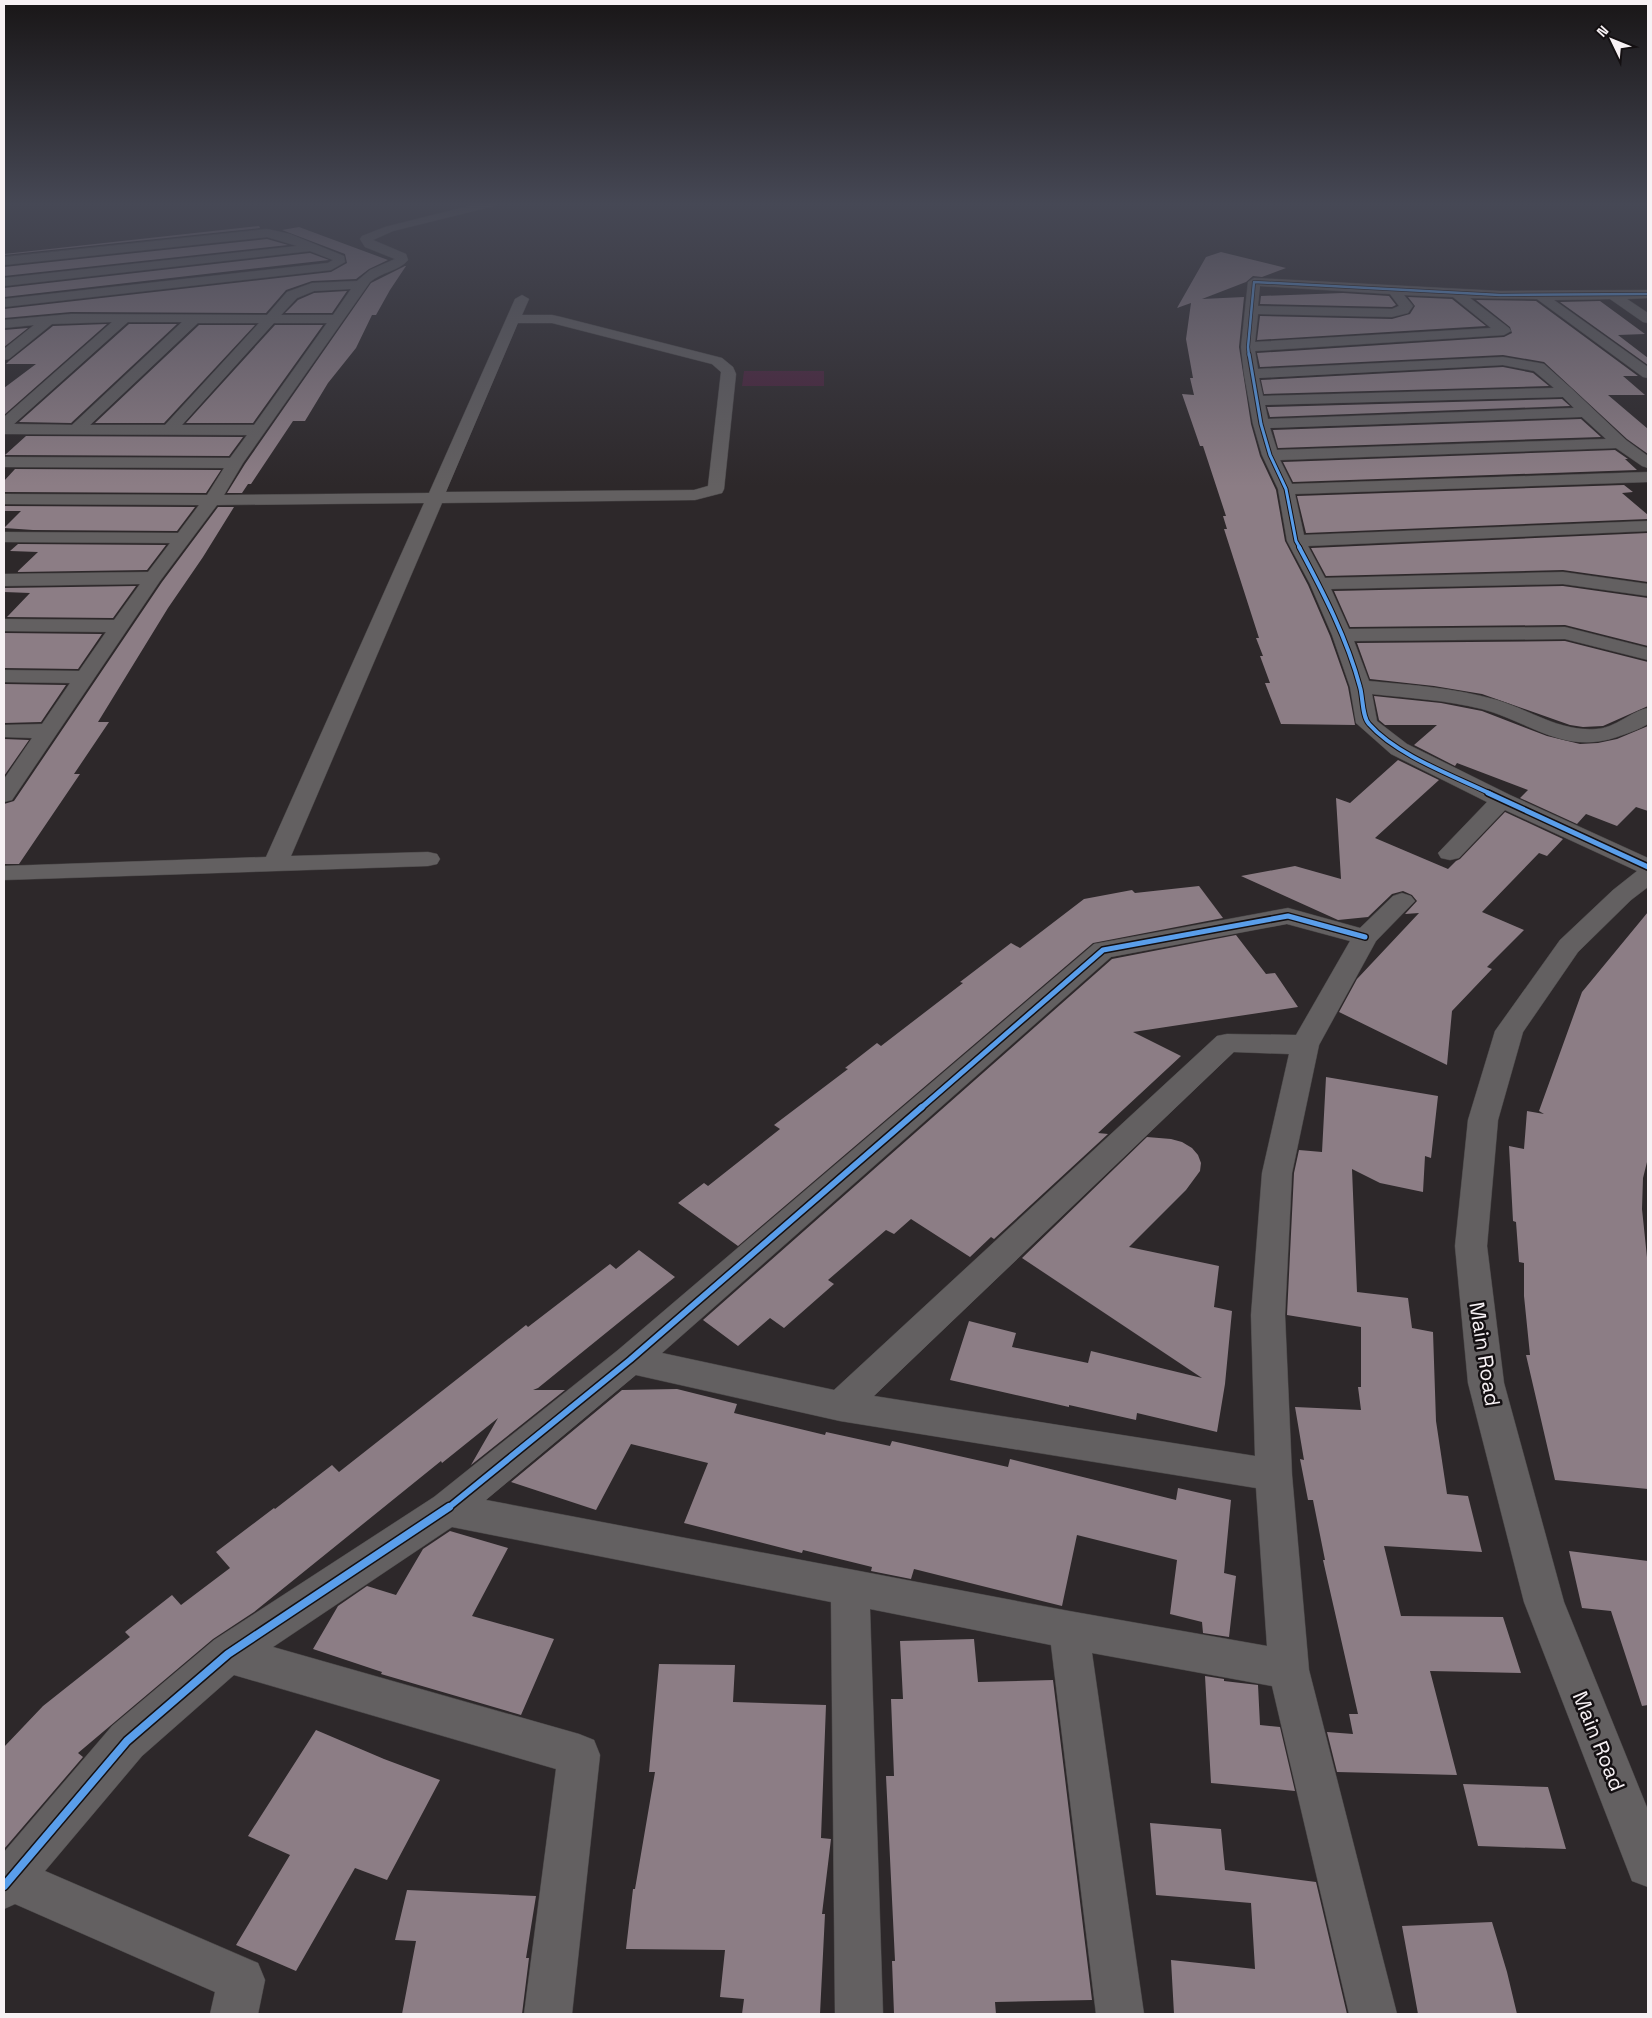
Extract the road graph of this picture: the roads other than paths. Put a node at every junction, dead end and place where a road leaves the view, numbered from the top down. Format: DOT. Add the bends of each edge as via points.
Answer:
graph roads {
  1 [pos="47,298"];
  2 [pos="289,298"];
  3 [pos="352,298"];
  4 [pos="1252,298"];
  5 [pos="1400,298"];
  6 [pos="1463,298"];
  7 [pos="1543,298"];
  8 [pos="1617,298"];
  9 [pos="522,299"];
  10 [pos="4,303"];
  11 [pos="1250,310"];
  12 [pos="125,318"];
  13 [pos="195,318"];
  14 [pos="269,318"];
  15 [pos="50,319"];
  16 [pos="338,319"];
  17 [pos="513,319"];
  18 [pos="1648,319"];
  19 [pos="4,324"];
  20 [pos="1248,347"];
  21 [pos="7,351"];
  22 [pos="1251,374"];
  23 [pos="1648,374"];
  24 [pos="1567,392"];
  25 [pos="1258,401"];
  26 [pos="1586,412"];
  27 [pos="1261,424"];
  28 [pos="4,425"];
  29 [pos="4,429"];
  30 [pos="76,429"];
  31 [pos="168,430"];
  32 [pos="260,430"];
  33 [pos="1620,443"];
  34 [pos="1270,455"];
  35 [pos="4,462"];
  36 [pos="235,463"];
  37 [pos="1648,463"];
  38 [pos="1648,477"];
  39 [pos="1286,489"];
  40 [pos="435,498"];
  41 [pos="4,499"];
  42 [pos="212,500"];
  43 [pos="1648,526"];
  44 [pos="4,537"];
  45 [pos="182,538"];
  46 [pos="1296,542"];
  47 [pos="153,578"];
  48 [pos="4,580"];
  49 [pos="1319,584"];
  50 [pos="1648,590"];
  51 [pos="4,625"];
  52 [pos="120,626"];
  53 [pos="1342,635"];
  54 [pos="1648,654"];
  55 [pos="4,676"];
  56 [pos="86,677"];
  57 [pos="1360,687"];
  58 [pos="1648,714"];
  59 [pos="4,731"];
  60 [pos="48,731"];
  61 [pos="4,794"];
  62 [pos="1502,800"];
  63 [pos="1450,852"];
  64 [pos="428,859"];
  65 [pos="274,864"];
  66 [pos="1648,866"];
  67 [pos="4,873"];
  68 [pos="1648,875"];
  69 [pos="1402,901"];
  70 [pos="1365,937"];
  71 [pos="1305,1045"];
  72 [pos="630,1360"];
  73 [pos="840,1406"];
  74 [pos="1274,1475"];
  75 [pos="447,1509"];
  76 [pos="850,1586"];
  77 [pos="1069,1630"];
  78 [pos="228,1654"];
  79 [pos="1289,1670"];
  80 [pos="1648,1865"];
  81 [pos="7,1882"];
  82 [pos="234,2014"];
  83 [pos="548,2014"];
  84 [pos="859,2014"];
  85 [pos="1120,2014"];
  86 [pos="1373,2014"];
  1 -- 10 [label="street"];
  2 -- 14 [label="street"];
  3 -- 16 [label="street"];
  4 -- 11 [label="street"];
  5 -- 11 [label="street" via="1406,306 1392,313"];
  6 -- 20 [label="street" via="1504,331"];
  7 -- 23 [label="street"];
  8 -- 18 [label="street"];
  9 -- 17 [label="street"];
  11 -- 20 [label="street"];
  12 -- 13 [label="street"];
  12 -- 15 [label="street"];
  12 -- 28 [label="street"];
  13 -- 14 [label="street"];
  13 -- 30 [label="street"];
  14 -- 16 [label="street"];
  14 -- 31 [label="street"];
  15 -- 19 [label="street"];
  15 -- 21 [label="street"];
  16 -- 32 [label="street"];
  17 -- 40 [label="street"];
  17 -- 40 [label="street" via="561,320 723,358 730,374 716,490 695,495"];
  20 -- 22 [label="street"];
  22 -- 24 [label="street" via="1503,361 1539,367"];
  22 -- 25 [label="street"];
  24 -- 25 [label="street"];
  24 -- 26 [label="street"];
  25 -- 27 [label="street"];
  26 -- 27 [label="street"];
  26 -- 33 [label="street"];
  27 -- 34 [label="street"];
  29 -- 30 [label="street"];
  30 -- 31 [label="street"];
  31 -- 32 [label="street"];
  32 -- 36 [label="street"];
  33 -- 34 [label="street"];
  33 -- 37 [label="street"];
  34 -- 39 [label="street"];
  35 -- 36 [label="street"];
  36 -- 42 [label="street"];
  38 -- 39 [label="street"];
  39 -- 46 [label="street"];
  40 -- 42 [label="street"];
  40 -- 65 [label="street"];
  41 -- 42 [label="street"];
  42 -- 45 [label="street"];
  43 -- 46 [label="street"];
  44 -- 45 [label="street"];
  45 -- 47 [label="street"];
  46 -- 49 [label="street"];
  47 -- 48 [label="street"];
  47 -- 52 [label="street"];
  49 -- 50 [label="street" via="1563,578"];
  49 -- 53 [label="street"];
  51 -- 52 [label="street"];
  52 -- 56 [label="street"];
  53 -- 54 [label="street" via="1565,633"];
  53 -- 57 [label="street"];
  55 -- 56 [label="street"];
  56 -- 60 [label="street"];
  57 -- 58 [label="street" via="1448,695 1491,705 1566,735 1599,736 1632,725"];
  57 -- 62 [label="street" via="1367,723 1399,750"];
  59 -- 60 [label="street"];
  60 -- 61 [label="street"];
  62 -- 63 [label="street"];
  62 -- 66 [label="street"];
  64 -- 65 [label="street"];
  65 -- 67 [label="street"];
  68 -- 80 [label="street, Main Road" via="1622,895 1569,946 1509,1030 1483,1120 1470,1246 1486,1384 1544,1602"];
  69 -- 70 [label="street"];
  70 -- 71 [label="street"];
  70 -- 72 [label="street" via="1288,916 1103,950"];
  71 -- 73 [label="street" via="1227,1043"];
  71 -- 74 [label="street" via="1276,1173 1268,1315"];
  72 -- 73 [label="street"];
  72 -- 75 [label="street"];
  73 -- 74 [label="street"];
  74 -- 79 [label="street"];
  75 -- 76 [label="street"];
  75 -- 78 [label="street"];
  76 -- 77 [label="street"];
  76 -- 84 [label="street"];
  77 -- 79 [label="street"];
  77 -- 85 [label="street"];
  78 -- 81 [label="street" via="127,1741"];
  78 -- 83 [label="street" via="580,1755"];
  79 -- 86 [label="street"];
  81 -- 82 [label="street" via="241,1980"];
}
